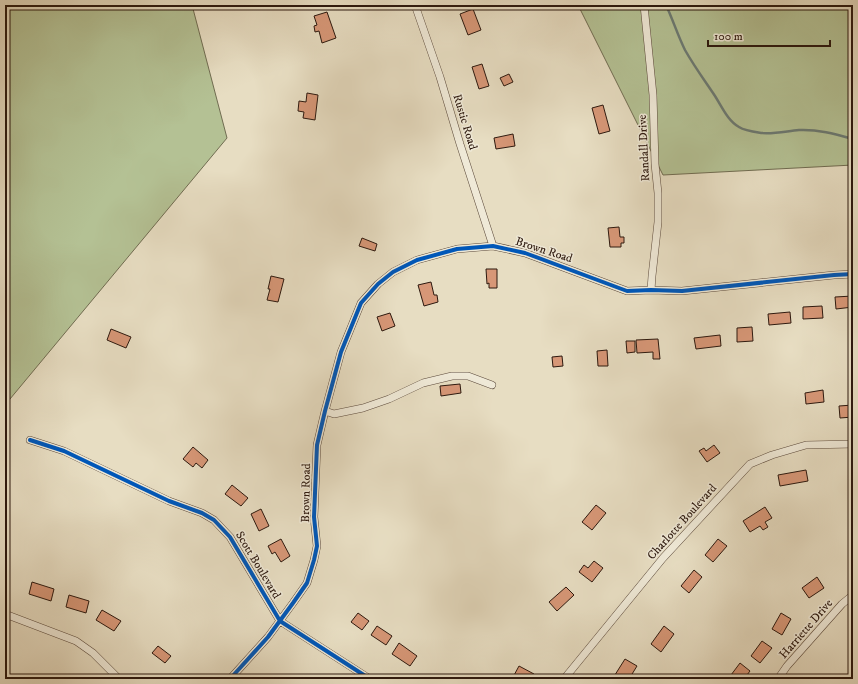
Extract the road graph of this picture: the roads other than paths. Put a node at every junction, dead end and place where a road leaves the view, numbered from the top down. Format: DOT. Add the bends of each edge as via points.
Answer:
graph roads {
  1 [pos="415,5"];
  2 [pos="644,5"];
  3 [pos="493,246"];
  4 [pos="853,274"];
  5 [pos="651,290"];
  6 [pos="492,385"];
  7 [pos="325,411"];
  8 [pos="30,440"];
  9 [pos="853,444"];
  10 [pos="853,596"];
  11 [pos="5,614"];
  12 [pos="280,621"];
  13 [pos="119,679"];
  14 [pos="230,679"];
  15 [pos="370,679"];
  16 [pos="564,679"];
  17 [pos="778,679"];
  1 -- 3 [label="street, Rustic Road"];
  2 -- 5 [label="street, Randall Drive" via="654,95 658,193 658,222"];
  3 -- 5 [label="street, Brown Road" via="525,253 627,291"];
  3 -- 7 [label="street, Brown Road" via="457,249 417,260 378,284 362,303 341,352"];
  4 -- 5 [label="street, Brown Road" via="682,291"];
  6 -- 7 [label="street" via="468,376 452,376 423,383 363,408 334,414"];
  7 -- 12 [label="street, Brown Road" via="317,445 314,517 317,546 307,583"];
  8 -- 12 [label="street, Scott Boulevard" via="64,451 214,520 230,536"];
  9 -- 16 [label="street, Charlotte Boulevard" via="806,446 750,464 663,558"];
  10 -- 17 [label="street, Harriette Drive" via="842,604"];
  11 -- 13 [label="street" via="76,641 93,653"];
  12 -- 14 [label="street, Brown Road"];
  12 -- 15 [label="street, Scott Boulevard"];
}
